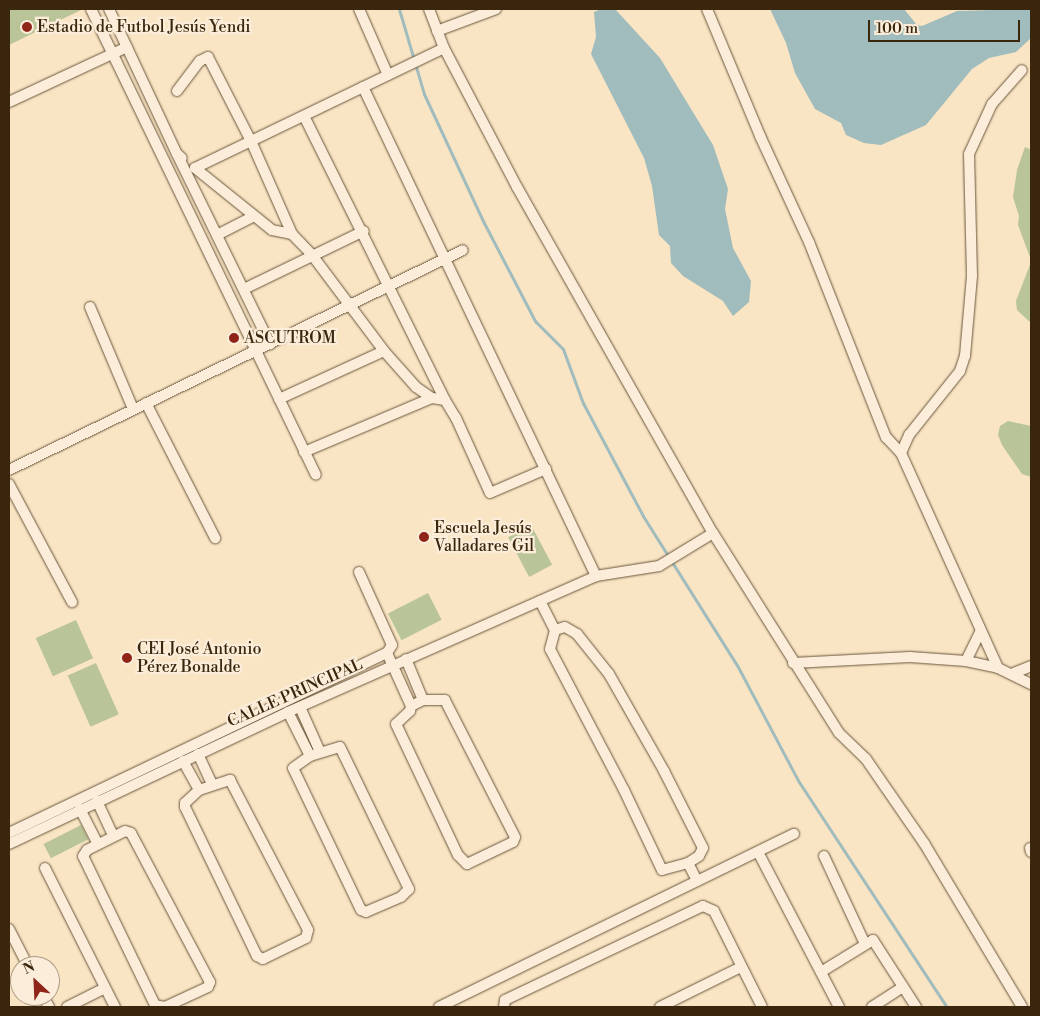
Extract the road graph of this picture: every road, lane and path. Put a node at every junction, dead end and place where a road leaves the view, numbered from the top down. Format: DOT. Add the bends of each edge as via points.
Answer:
graph roads {
  1 [pos="91,9"];
  2 [pos="109,9"];
  3 [pos="359,9"];
  4 [pos="429,9"];
  5 [pos="496,9"];
  6 [pos="707,9"];
  7 [pos="437,32"];
  8 [pos="127,47"];
  9 [pos="440,50"];
  10 [pos="113,54"];
  11 [pos="1022,70"];
  12 [pos="392,73"];
  13 [pos="363,87"];
  14 [pos="177,91"];
  15 [pos="9,102"];
  16 [pos="304,116"];
  17 [pos="251,141"];
  18 [pos="177,154"];
  19 [pos="195,168"];
  20 [pos="252,217"];
  21 [pos="364,231"];
  22 [pos="292,234"];
  23 [pos="217,235"];
  24 [pos="463,250"];
  25 [pos="312,255"];
  26 [pos="443,260"];
  27 [pos="390,285"];
  28 [pos="244,289"];
  29 [pos="350,304"];
  30 [pos="90,307"];
  31 [pos="270,344"];
  32 [pos="384,351"];
  33 [pos="255,352"];
  34 [pos="432,398"];
  35 [pos="279,399"];
  36 [pos="445,400"];
  37 [pos="146,403"];
  38 [pos="133,409"];
  39 [pos="304,452"];
  40 [pos="901,453"];
  41 [pos="546,469"];
  42 [pos="9,470"];
  43 [pos="316,474"];
  44 [pos="9,484"];
  45 [pos="713,533"];
  46 [pos="215,538"];
  47 [pos="359,572"];
  48 [pos="596,576"];
  49 [pos="540,601"];
  50 [pos="72,602"];
  51 [pos="555,630"];
  52 [pos="980,632"];
  53 [pos="387,653"];
  54 [pos="406,659"];
  55 [pos="966,661"];
  56 [pos="794,663"];
  57 [pos="392,666"];
  58 [pos="1031,666"];
  59 [pos="998,668"];
  60 [pos="1014,673"];
  61 [pos="1031,684"];
  62 [pos="423,700"];
  63 [pos="300,706"];
  64 [pos="411,706"];
  65 [pos="288,712"];
  66 [pos="320,752"];
  67 [pos="198,754"];
  68 [pos="310,756"];
  69 [pos="183,761"];
  70 [pos="212,784"];
  71 [pos="199,790"];
  72 [pos="97,801"];
  73 [pos="80,808"];
  74 [pos="9,833"];
  75 [pos="794,834"];
  76 [pos="113,836"];
  77 [pos="9,844"];
  78 [pos="98,844"];
  79 [pos="758,852"];
  80 [pos="824,856"];
  81 [pos="688,863"];
  82 [pos="45,868"];
  83 [pos="698,881"];
  84 [pos="9,929"];
  85 [pos="865,944"];
  86 [pos="23,956"];
  87 [pos="741,967"];
  88 [pos="821,972"];
  89 [pos="903,987"];
  90 [pos="105,988"];
  91 [pos="66,1007"];
  92 [pos="114,1007"];
  93 [pos="439,1007"];
  94 [pos="504,1007"];
  95 [pos="660,1007"];
  96 [pos="762,1007"];
  97 [pos="839,1007"];
  98 [pos="872,1007"];
  99 [pos="916,1007"];
  100 [pos="1022,1007"];
  1 -- 10 [label="street"];
  2 -- 8 [label="street"];
  3 -- 12 [label="street"];
  4 -- 7 [label="street"];
  5 -- 7 [label="street"];
  6 -- 40 [label="street" via="809,242 886,437"];
  7 -- 9 [label="street"];
  8 -- 10 [label="street"];
  8 -- 18 [label="street"];
  9 -- 12 [label="street"];
  9 -- 45 [label="street"];
  10 -- 15 [label="street"];
  10 -- 33 [label="street"];
  11 -- 40 [label="street" via="992,104 969,154 972,276 965,356 960,371 909,435"];
  12 -- 13 [label="street"];
  13 -- 16 [label="street"];
  13 -- 26 [label="street"];
  14 -- 17 [label="street" via="200,61 208,58"];
  16 -- 17 [label="street"];
  16 -- 21 [label="street"];
  17 -- 19 [label="street"];
  17 -- 22 [label="street"];
  18 -- 19 [label="street"];
  18 -- 23 [label="street"];
  19 -- 20 [label="street"];
  20 -- 22 [label="street" via="272,230"];
  20 -- 23 [label="street"];
  21 -- 25 [label="street"];
  21 -- 27 [label="street"];
  22 -- 25 [label="street"];
  23 -- 28 [label="street"];
  24 -- 26 [label="street"];
  25 -- 28 [label="street"];
  25 -- 29 [label="street"];
  26 -- 27 [label="street"];
  26 -- 41 [label="street"];
  27 -- 29 [label="street"];
  27 -- 36 [label="street"];
  28 -- 31 [label="street"];
  29 -- 31 [label="street"];
  29 -- 32 [label="street"];
  30 -- 38 [label="street"];
  31 -- 33 [label="street"];
  32 -- 34 [label="street" via="416,387"];
  32 -- 35 [label="street"];
  33 -- 35 [label="street"];
  33 -- 37 [label="street"];
  34 -- 36 [label="street"];
  34 -- 39 [label="street"];
  35 -- 39 [label="street"];
  36 -- 41 [label="street" via="490,493"];
  37 -- 38 [label="street"];
  37 -- 46 [label="street"];
  38 -- 42 [label="street"];
  39 -- 43 [label="street"];
  40 -- 52 [label="street"];
  41 -- 48 [label="street"];
  44 -- 50 [label="street"];
  45 -- 48 [label="street, CALLE PRINCIPAL" via="659,566"];
  45 -- 56 [label="street"];
  47 -- 53 [label="street" via="392,645"];
  48 -- 49 [label="street, CALLE PRINCIPAL"];
  49 -- 51 [label="street"];
  49 -- 54 [label="street, CALLE PRINCIPAL"];
  51 -- 81 [label="street" via="550,650 662,870"];
  51 -- 81 [label="street" via="565,627 577,634 609,674 703,848 699,856"];
  52 -- 55 [label="street"];
  52 -- 59 [label="street"];
  53 -- 57 [label="street"];
  53 -- 74 [label="street"];
  54 -- 57 [label="street, CALLE PRINCIPAL"];
  54 -- 62 [label="street"];
  55 -- 56 [label="street" via="910,657"];
  55 -- 59 [label="street"];
  56 -- 100 [label="street" via="839,733 866,759 924,843"];
  57 -- 63 [label="street, CALLE PRINCIPAL"];
  57 -- 64 [label="street"];
  58 -- 60 [label="street"];
  59 -- 60 [label="street"];
  60 -- 61 [label="street"];
  62 -- 64 [label="street"];
  62 -- 64 [label="street" via="445,700 515,837 513,842 467,864 462,861 396,724"];
  63 -- 65 [label="street, CALLE PRINCIPAL"];
  63 -- 66 [label="street"];
  65 -- 67 [label="street, CALLE PRINCIPAL"];
  65 -- 68 [label="street"];
  66 -- 68 [label="street"];
  66 -- 68 [label="street" via="343,748 407,883 409,889 401,897 377,909 360,910 293,768"];
  67 -- 69 [label="street, CALLE PRINCIPAL"];
  67 -- 70 [label="street"];
  69 -- 71 [label="street"];
  69 -- 72 [label="street, CALLE PRINCIPAL"];
  70 -- 71 [label="street"];
  70 -- 71 [label="street" via="230,780 308,930 306,938 263,959 257,956 185,807 185,803"];
  72 -- 73 [label="street, CALLE PRINCIPAL"];
  72 -- 76 [label="street"];
  73 -- 77 [label="street, CALLE PRINCIPAL"];
  73 -- 78 [label="street"];
  75 -- 79 [label="street"];
  76 -- 78 [label="street"];
  76 -- 78 [label="street" via="125,831 132,833 208,975 208,987 165,1007 155,1005 82,856"];
  79 -- 83 [label="street"];
  79 -- 88 [label="street"];
  80 -- 85 [label="street"];
  81 -- 83 [label="street"];
  82 -- 90 [label="street"];
  83 -- 93 [label="street"];
  84 -- 86 [label="street"];
  85 -- 88 [label="street"];
  85 -- 89 [label="street" via="873,940 877,943"];
  87 -- 94 [label="street" via="714,911 703,906 506,1000"];
  87 -- 95 [label="street"];
  87 -- 96 [label="street"];
  88 -- 97 [label="street"];
  89 -- 98 [label="street"];
  89 -- 99 [label="street"];
  90 -- 91 [label="street"];
  90 -- 92 [label="street"];
}
